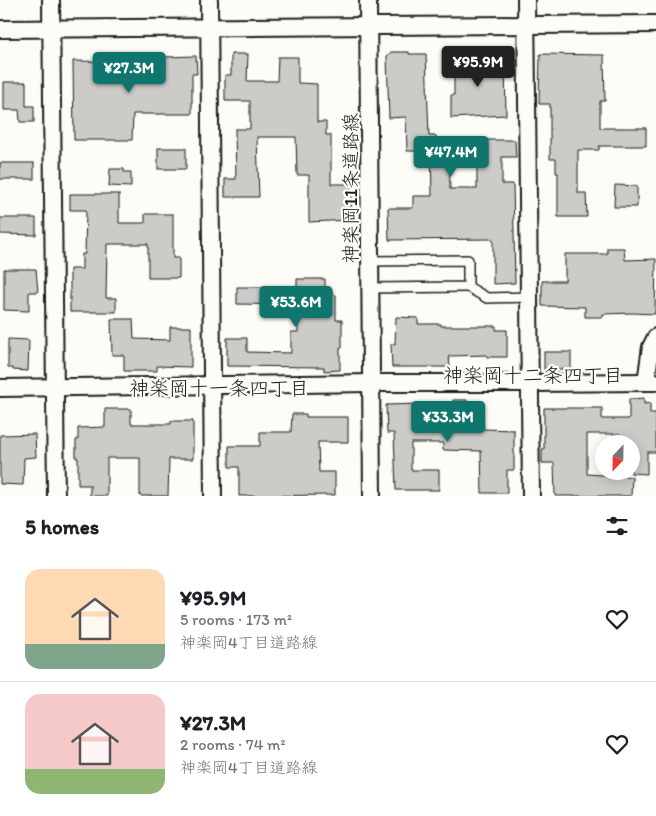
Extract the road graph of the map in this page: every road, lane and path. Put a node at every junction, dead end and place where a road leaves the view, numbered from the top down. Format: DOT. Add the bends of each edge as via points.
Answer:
graph roads {
  1 [pos="51,0"];
  2 [pos="209,0"];
  3 [pos="368,0"];
  4 [pos="526,0"];
  5 [pos="656,24"];
  6 [pos="527,25"];
  7 [pos="368,27"];
  8 [pos="52,28"];
  9 [pos="209,28"];
  10 [pos="0,29"];
  11 [pos="370,261"];
  12 [pos="468,287"];
  13 [pos="370,288"];
  14 [pos="530,297"];
  15 [pos="656,337"];
  16 [pos="651,382"];
  17 [pos="372,383"];
  18 [pos="531,383"];
  19 [pos="212,385"];
  20 [pos="55,387"];
  21 [pos="0,388"];
  22 [pos="56,496"];
  23 [pos="213,496"];
  24 [pos="372,496"];
  25 [pos="531,496"];
  1 -- 8 [label="street"];
  2 -- 9 [label="street"];
  3 -- 7 [label="street, 神楽岡11条道路線"];
  4 -- 6 [label="street"];
  5 -- 6 [label="street"];
  6 -- 7 [label="street"];
  6 -- 14 [label="street"];
  7 -- 9 [label="street"];
  7 -- 11 [label="street, 神楽岡11条道路線"];
  8 -- 9 [label="street"];
  8 -- 10 [label="street"];
  8 -- 20 [label="street"];
  9 -- 19 [label="street"];
  11 -- 12 [label="lane" via="468,260"];
  11 -- 13 [label="street, 神楽岡11条道路線"];
  12 -- 13 [label="lane"];
  12 -- 14 [label="lane" via="487,298"];
  13 -- 17 [label="street, 神楽岡11条道路線"];
  14 -- 18 [label="street"];
  15 -- 16 [label="street" via="651,348"];
  16 -- 18 [label="street"];
  17 -- 18 [label="street"];
  17 -- 19 [label="street"];
  17 -- 24 [label="street, 神楽岡11条道路線"];
  18 -- 25 [label="street"];
  19 -- 20 [label="street"];
  19 -- 23 [label="street"];
  20 -- 21 [label="street"];
  20 -- 22 [label="street"];
}
